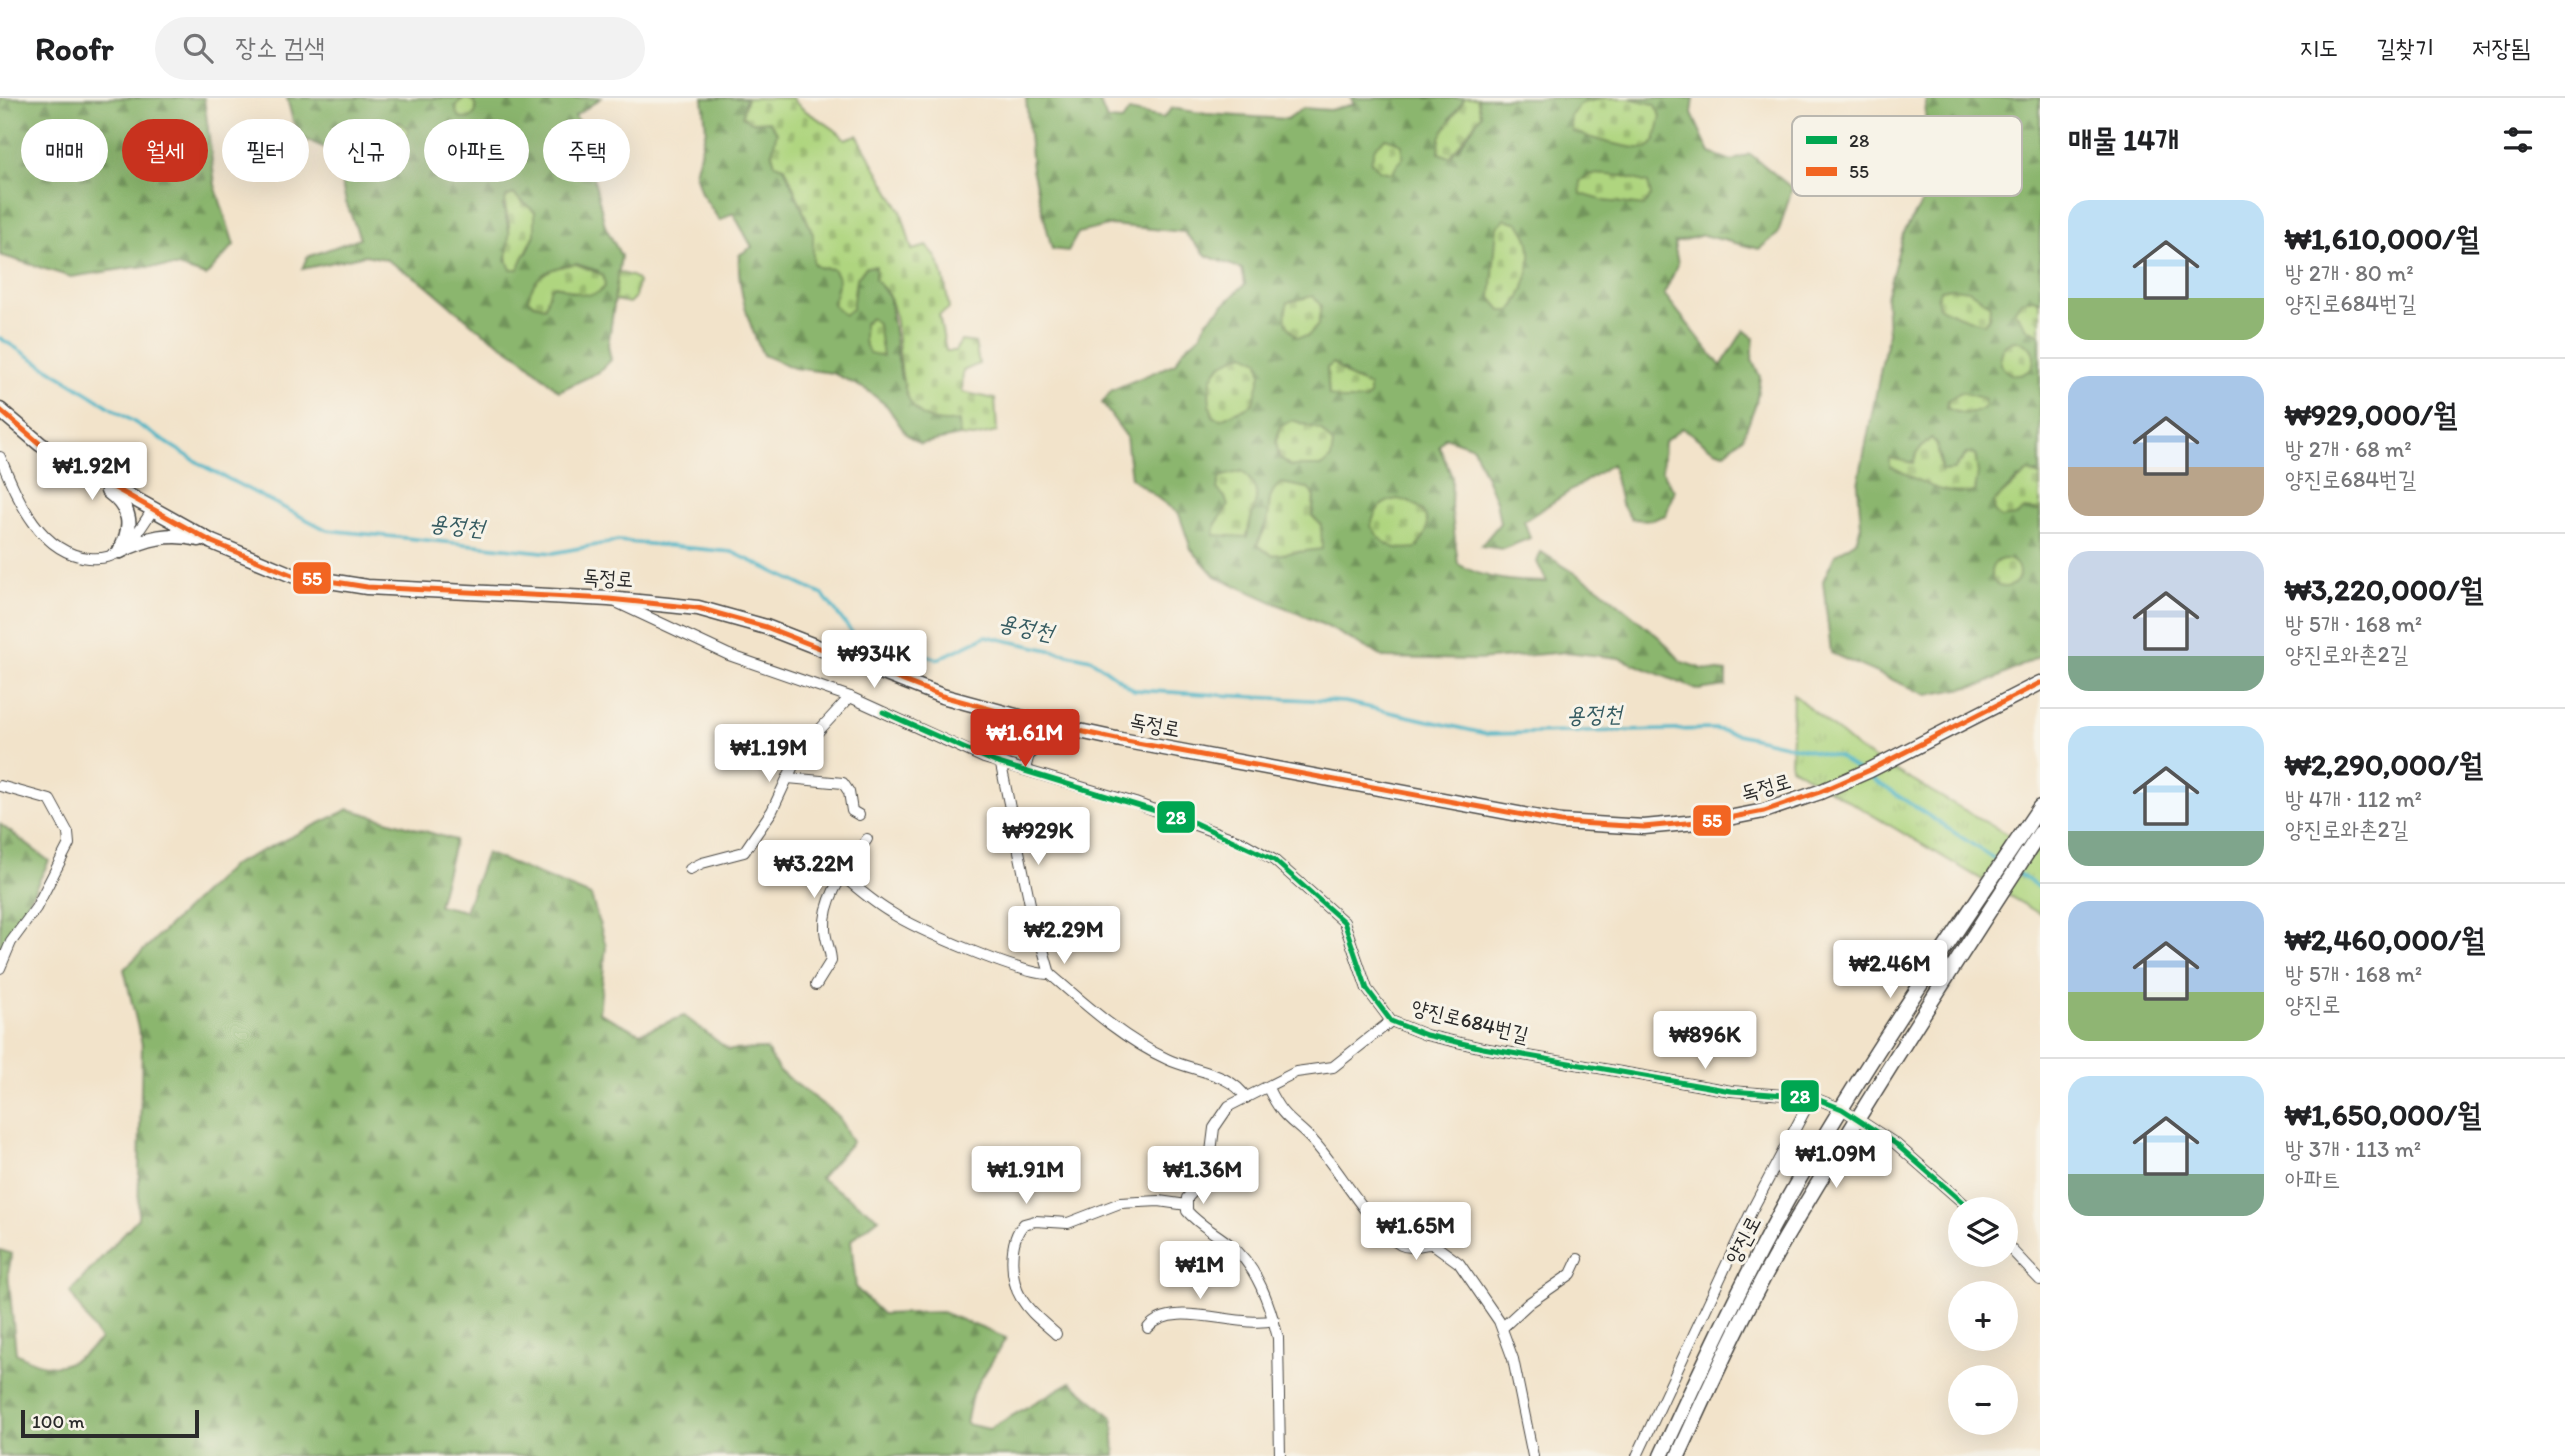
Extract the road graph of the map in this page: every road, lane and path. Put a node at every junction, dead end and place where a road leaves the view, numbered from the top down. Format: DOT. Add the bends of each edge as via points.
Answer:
graph roads {
  1 [pos="0,410"];
  2 [pos="0,457"];
  3 [pos="61,458"];
  4 [pos="154,508"];
  5 [pos="212,542"];
  6 [pos="120,551"];
  7 [pos="609,599"];
  8 [pos="653,602"];
  9 [pos="649,618"];
  10 [pos="2040,683"];
  11 [pos="850,697"];
  12 [pos="1008,714"];
  13 [pos="1038,722"];
  14 [pos="1062,727"];
  15 [pos="1029,752"];
  16 [pos="1001,765"];
  17 [pos="1025,769"];
  18 [pos="788,778"];
  19 [pos="0,786"];
  20 [pos="2040,807"];
  21 [pos="859,815"];
  22 [pos="2036,831"];
  23 [pos="867,839"];
  24 [pos="690,869"];
  25 [pos="843,876"];
  26 [pos="0,968"];
  27 [pos="1050,974"];
  28 [pos="816,985"];
  29 [pos="1391,1021"];
  30 [pos="1268,1088"];
  31 [pos="1812,1097"];
  32 [pos="1246,1098"];
  33 [pos="1842,1109"];
  34 [pos="1858,1120"];
  35 [pos="1956,1197"];
  36 [pos="1187,1205"];
  37 [pos="2018,1257"];
  38 [pos="1578,1259"];
  39 [pos="2040,1280"];
  40 [pos="1274,1320"];
  41 [pos="1148,1328"];
  42 [pos="1502,1328"];
  43 [pos="1056,1334"];
  44 [pos="1280,1456"];
  45 [pos="1533,1456"];
  46 [pos="1637,1456"];
  47 [pos="1661,1456"];
  48 [pos="1678,1456"];
  1 -- 3 [label="street, 독정로"];
  2 -- 6 [label="street" via="19,500 46,537 86,558"];
  3 -- 4 [label="street, 독정로"];
  3 -- 6 [label="street" via="125,506 130,527"];
  4 -- 5 [label="street, 독정로"];
  4 -- 6 [label="street"];
  5 -- 6 [label="street" via="166,535"];
  5 -- 7 [label="street, 독정로" via="281,572 341,584"];
  7 -- 8 [label="street, 독정로"];
  7 -- 9 [label="street, 양진로684번길"];
  8 -- 9 [label="street"];
  8 -- 12 [label="street, 독정로" via="741,619 912,686"];
  9 -- 11 [label="street, 양진로684번길" via="729,655"];
  10 -- 14 [label="street, 독정로" via="1910,751 1796,801 1743,816 1644,827 1561,822"];
  11 -- 16 [label="street, 양진로684번길"];
  11 -- 18 [label="street" via="807,741"];
  12 -- 13 [label="street, 독정로"];
  12 -- 15 [label="street"];
  13 -- 14 [label="street, 독정로"];
  13 -- 15 [label="street"];
  14 -- 15 [label="street"];
  15 -- 17 [label="street"];
  16 -- 17 [label="street, 양진로684번길"];
  16 -- 27 [label="street"];
  17 -- 29 [label="street, 양진로684번길" via="1195,823 1274,860 1343,922 1367,989"];
  18 -- 21 [label="street" via="843,783 852,811"];
  18 -- 24 [label="street" via="765,824 744,852"];
  19 -- 26 [label="street" via="50,800 69,844"];
  20 -- 22 [label="street, 양진로"];
  22 -- 33 [label="street, 양진로" via="1970,910"];
  22 -- 34 [label="street, 양진로"];
  23 -- 25 [label="street"];
  25 -- 27 [label="street" via="900,918 998,961"];
  25 -- 28 [label="street" via="825,918 830,967"];
  27 -- 32 [label="street" via="1148,1049 1190,1069 1231,1081"];
  29 -- 30 [label="street" via="1333,1067 1296,1072"];
  29 -- 31 [label="street, 양진로684번길" via="1426,1035 1483,1048 1731,1091"];
  30 -- 32 [label="street"];
  30 -- 42 [label="street" via="1283,1115 1312,1140 1346,1187 1394,1240 1408,1247 1433,1244 1444,1249 1459,1263"];
  31 -- 33 [label="street, 양진로684번길"];
  31 -- 46 [label="street" via="1752,1210"];
  32 -- 36 [label="street" via="1229,1106 1214,1128 1208,1176 1187,1198"];
  33 -- 34 [label="street, 양진로684번길"];
  33 -- 47 [label="street, 양진로" via="1746,1278"];
  34 -- 35 [label="street, 양진로684번길" via="1896,1144"];
  34 -- 48 [label="street, 양진로" via="1730,1342"];
  36 -- 40 [label="street" via="1199,1225 1231,1245 1251,1265"];
  36 -- 43 [label="street" via="1120,1203 1068,1223 1024,1224 1016,1236 1016,1286 1033,1314"];
  37 -- 39 [label="street"];
  38 -- 42 [label="street" via="1570,1275"];
  40 -- 41 [label="street" via="1243,1323 1176,1314 1153,1321"];
  40 -- 44 [label="street"];
  42 -- 45 [label="street"];
}
